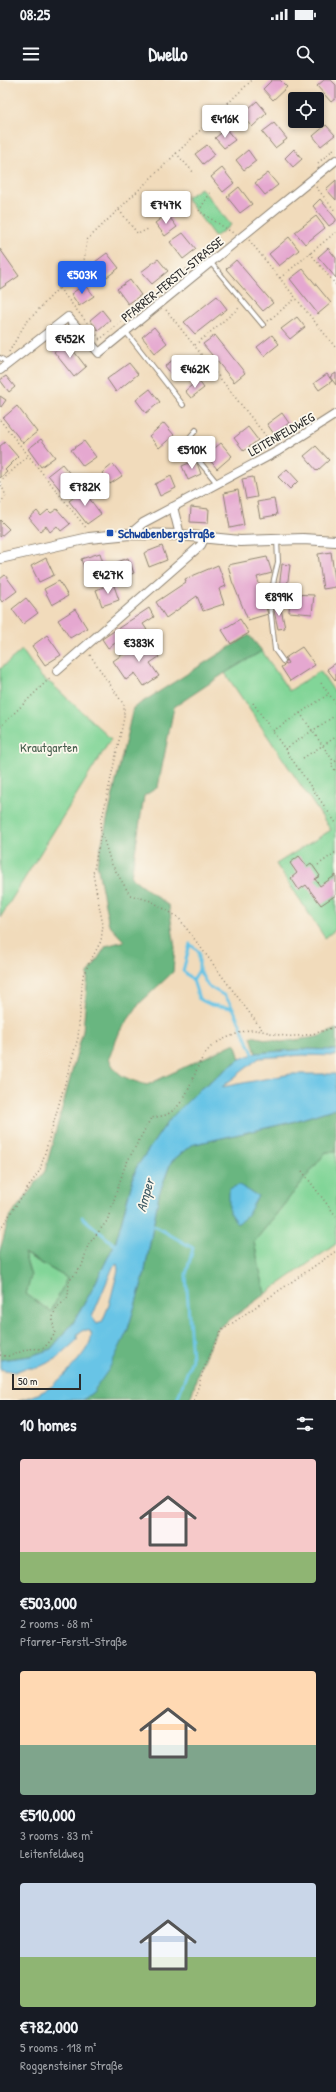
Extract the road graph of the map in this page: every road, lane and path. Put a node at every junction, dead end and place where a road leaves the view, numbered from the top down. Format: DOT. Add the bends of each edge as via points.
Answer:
graph roads {
  1 [pos="252,80"];
  2 [pos="228,102"];
  3 [pos="242,123"];
  4 [pos="176,153"];
  5 [pos="336,160"];
  6 [pos="194,173"];
  7 [pos="311,181"];
  8 [pos="210,193"];
  9 [pos="119,210"];
  10 [pos="336,212"];
  11 [pos="148,229"];
  12 [pos="233,232"];
  13 [pos="336,232"];
  14 [pos="245,235"];
  15 [pos="310,253"];
  16 [pos="211,263"];
  17 [pos="81,265"];
  18 [pos="280,278"];
  19 [pos="336,284"];
  20 [pos="100,285"];
  21 [pos="59,288"];
  22 [pos="296,298"];
  23 [pos="161,303"];
  24 [pos="245,304"];
  25 [pos="263,325"];
  26 [pos="126,332"];
  27 [pos="100,339"];
  28 [pos="195,345"];
  29 [pos="336,348"];
  30 [pos="4,360"];
  31 [pos="0,370"];
  32 [pos="183,405"];
  33 [pos="336,414"];
  34 [pos="0,420"];
  35 [pos="196,430"];
  36 [pos="278,451"];
  37 [pos="28,456"];
  38 [pos="217,484"];
  39 [pos="0,503"];
  40 [pos="173,507"];
  41 [pos="130,534"];
  42 [pos="180,535"];
  43 [pos="205,537"];
  44 [pos="89,538"];
  45 [pos="277,539"];
  46 [pos="336,541"];
  47 [pos="0,558"];
  48 [pos="84,647"];
  49 [pos="283,661"];
  50 [pos="57,672"];
  51 [pos="321,683"];
  52 [pos="329,694"];
  53 [pos="253,703"];
  54 [pos="336,704"];
  55 [pos="300,713"];
  56 [pos="336,715"];
  57 [pos="0,727"];
  58 [pos="312,730"];
  59 [pos="273,731"];
  60 [pos="336,737"];
  61 [pos="322,745"];
  62 [pos="285,749"];
  63 [pos="303,758"];
  64 [pos="335,762"];
  65 [pos="336,772"];
  66 [pos="336,815"];
  67 [pos="332,818"];
  68 [pos="336,824"];
  69 [pos="101,832"];
  70 [pos="336,852"];
  71 [pos="318,864"];
  72 [pos="336,1026"];
  73 [pos="264,1032"];
  74 [pos="302,1171"];
  75 [pos="336,1216"];
  76 [pos="0,1229"];
  77 [pos="336,1251"];
  78 [pos="0,1355"];
  79 [pos="194,1400"];
  1 -- 2 [label="path"];
  2 -- 3 [label="path"];
  2 -- 4 [label="path"];
  4 -- 6 [label="path"];
  4 -- 9 [label="path"];
  5 -- 7 [label="street, PFARRER-FERSTL-STRASSE"];
  7 -- 10 [label="path"];
  7 -- 14 [label="street, PFARRER-FERSTL-STRASSE"];
  8 -- 12 [label="path" via="199,211"];
  9 -- 11 [label="path" via="138,234"];
  9 -- 17 [label="path" via="88,240"];
  13 -- 15 [label="path"];
  14 -- 16 [label="street, PFARRER-FERSTL-STRASSE"];
  14 -- 18 [label="path"];
  15 -- 18 [label="path"];
  15 -- 19 [label="path"];
  16 -- 23 [label="street, PFARRER-FERSTL-STRASSE"];
  16 -- 24 [label="lane"];
  17 -- 20 [label="path"];
  17 -- 21 [label="path"];
  18 -- 22 [label="path"];
  21 -- 27 [label="path"];
  21 -- 30 [label="path" via="24,324"];
  22 -- 25 [label="path"];
  22 -- 29 [label="path"];
  23 -- 26 [label="street, PFARRER-FERSTL-STRASSE"];
  23 -- 28 [label="path"];
  24 -- 25 [label="lane"];
  24 -- 28 [label="path"];
  26 -- 30 [label="street, PFARRER-FERSTL-STRASSE" via="99,353 68,317"];
  26 -- 32 [label="lane"];
  28 -- 36 [label="path"];
  30 -- 31 [label="street"];
  33 -- 36 [label="street, LEITENFELDWEG"];
  34 -- 37 [label="path"];
  35 -- 38 [label="lane" via="190,437 190,450"];
  36 -- 38 [label="street, LEITENFELDWEG"];
  37 -- 39 [label="path" via="0,482 6,496"];
  37 -- 44 [label="path" via="89,531"];
  38 -- 40 [label="street, LEITENFELDWEG"];
  40 -- 41 [label="street, LEITENFELDWEG" via="143,523"];
  40 -- 42 [label="street"];
  41 -- 42 [label="street"];
  41 -- 44 [label="street"];
  42 -- 43 [label="street"];
  43 -- 45 [label="street" via="240,541"];
  43 -- 48 [label="street" via="201,545"];
  44 -- 47 [label="street"];
  45 -- 46 [label="street"];
  45 -- 49 [label="lane" via="278,562 270,606 275,650"];
  48 -- 50 [label="street"];
  48 -- 69 [label="path" via="124,705 124,718"];
  50 -- 57 [label="path"];
  51 -- 52 [label="path"];
  52 -- 54 [label="path"];
  52 -- 55 [label="path"];
  53 -- 59 [label="path"];
  55 -- 58 [label="path"];
  55 -- 59 [label="path"];
  56 -- 58 [label="path"];
  58 -- 61 [label="path"];
  58 -- 62 [label="path"];
  59 -- 62 [label="path"];
  60 -- 61 [label="path"];
  61 -- 63 [label="path"];
  61 -- 64 [label="path"];
  62 -- 67 [label="path"];
  64 -- 65 [label="path" via="331,764"];
  66 -- 67 [label="path"];
  67 -- 68 [label="path"];
  69 -- 73 [label="path" via="111,863 130,895 151,900 178,917"];
  69 -- 76 [label="path" via="93,874 104,925 101,941 84,975 78,1038 40,1170"];
  70 -- 71 [label="path"];
  72 -- 73 [label="path" via="315,1035 284,1036"];
  73 -- 78 [label="path" via="249,1030 218,1042 204,1053 193,1085 168,1114 151,1118 125,1166 107,1221 88,1245 82,1266 69,1281 68,1297 54,1311 52,1321 55,1333 50,1341 38,1350 29,1349 17,1355"];
  74 -- 75 [label="path"];
  77 -- 79 [label="path" via="221,1331 204,1368"];
}
